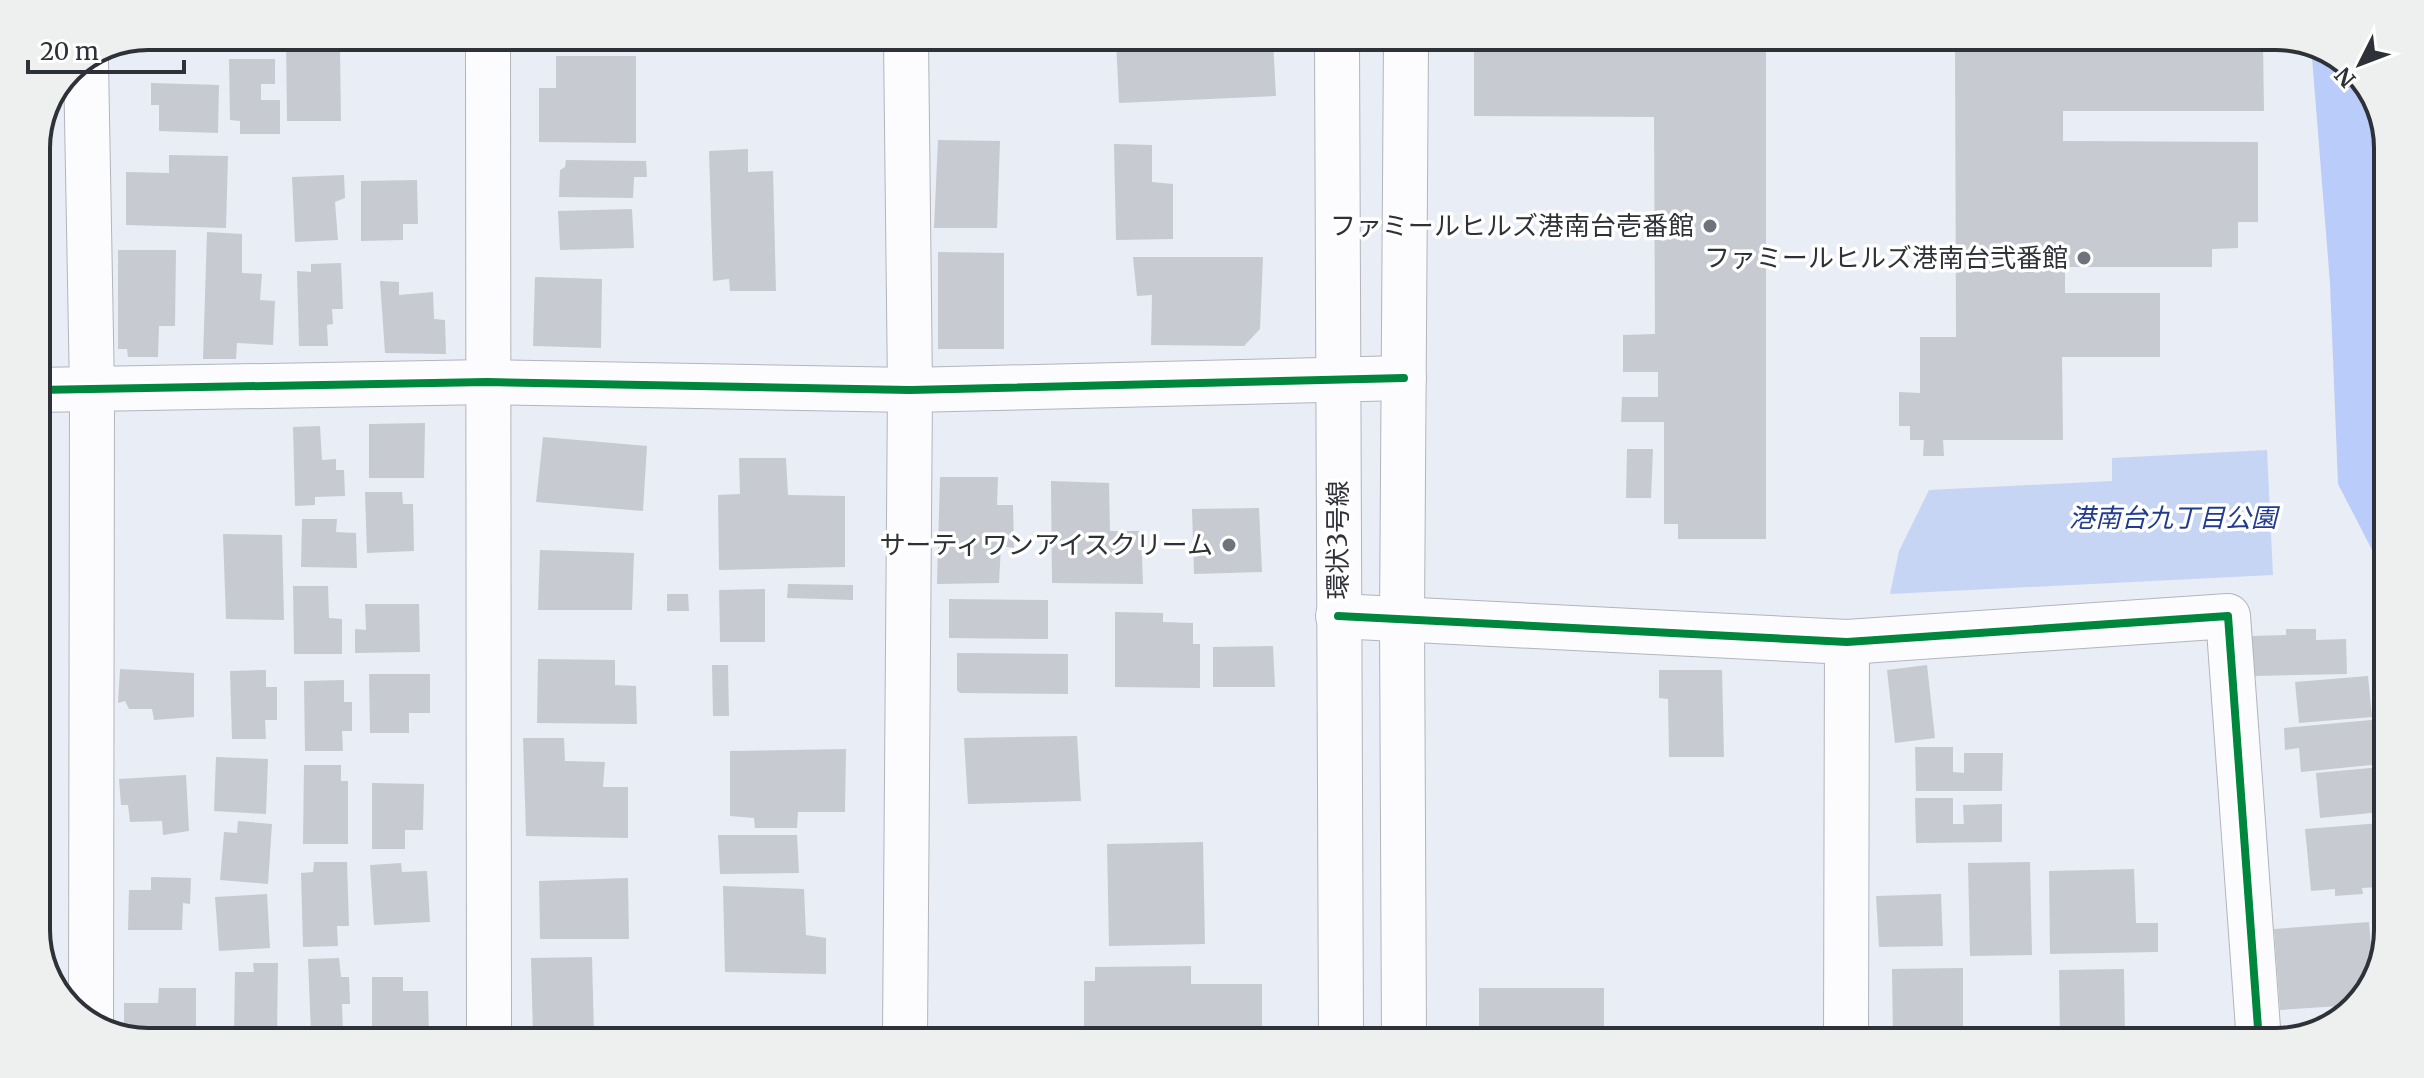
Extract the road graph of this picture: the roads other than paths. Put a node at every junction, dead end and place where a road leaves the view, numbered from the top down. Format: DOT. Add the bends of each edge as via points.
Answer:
graph roads {
  1 [pos="488,50"];
  2 [pos="906,50"];
  3 [pos="1337,50"];
  4 [pos="1406,50"];
  5 [pos="86,72"];
  6 [pos="1404,378"];
  7 [pos="1338,380"];
  8 [pos="487,382"];
  9 [pos="50,390"];
  10 [pos="910,390"];
  11 [pos="92,391"];
  12 [pos="1338,616"];
  13 [pos="1402,619"];
  14 [pos="1847,642"];
  15 [pos="85,1005"];
  16 [pos="489,1028"];
  17 [pos="905,1028"];
  18 [pos="1341,1028"];
  19 [pos="1404,1028"];
  20 [pos="1846,1028"];
  21 [pos="2258,1028"];
  1 -- 8 [label="street"];
  2 -- 10 [label="street"];
  3 -- 7 [label="street, 環状3号線"];
  4 -- 6 [label="street"];
  5 -- 11 [label="street"];
  6 -- 7 [label="street"];
  6 -- 13 [label="street"];
  7 -- 10 [label="street"];
  7 -- 12 [label="street, 環状3号線"];
  8 -- 10 [label="street"];
  8 -- 11 [label="street"];
  8 -- 16 [label="street"];
  9 -- 11 [label="street"];
  10 -- 17 [label="street"];
  11 -- 15 [label="street"];
  12 -- 13 [label="street"];
  12 -- 18 [label="street, 環状3号線"];
  13 -- 14 [label="street"];
  13 -- 19 [label="street"];
  14 -- 20 [label="street"];
  14 -- 21 [label="street" via="2228,616"];
}
